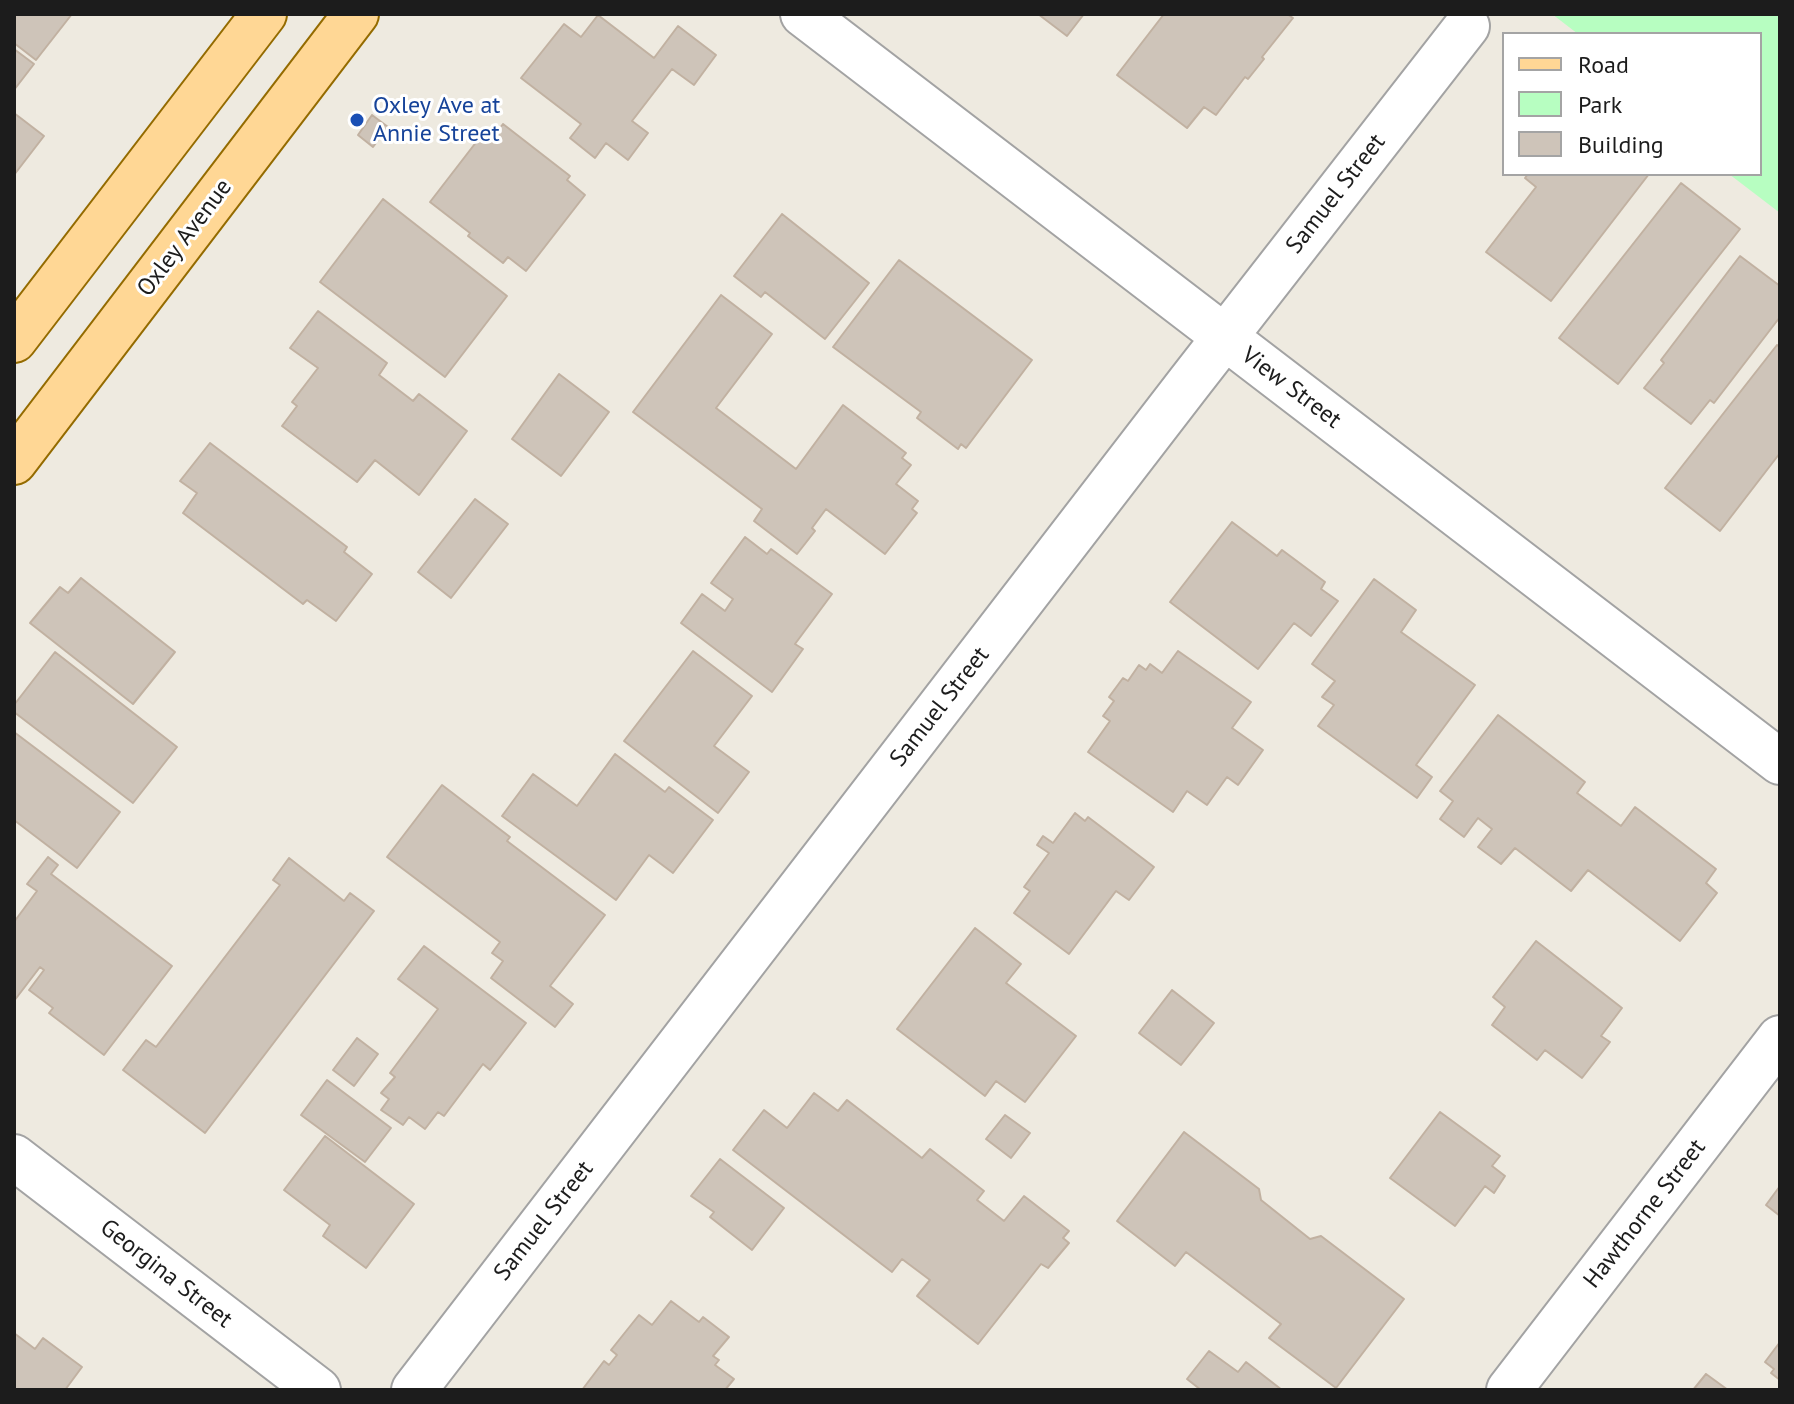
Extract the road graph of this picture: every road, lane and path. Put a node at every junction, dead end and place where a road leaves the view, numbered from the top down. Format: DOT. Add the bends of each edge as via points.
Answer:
graph roads {
  1 [pos="264,14"];
  2 [pos="356,14"];
  3 [pos="803,14"];
  4 [pos="1467,26"];
  5 [pos="1225,338"];
  6 [pos="14,340"];
  7 [pos="14,462"];
  8 [pos="1780,762"];
  9 [pos="1780,1038"];
  10 [pos="14,1157"];
  11 [pos="302,1384"];
  12 [pos="414,1390"];
  13 [pos="1509,1390"];
  1 -- 6 [label="main road"];
  2 -- 7 [label="main road, Oxley Avenue"];
  3 -- 5 [label="street, View Street"];
  4 -- 5 [label="street, Samuel Street"];
  5 -- 8 [label="street, View Street"];
  5 -- 12 [label="street, Samuel Street"];
  9 -- 13 [label="street, Hawthorne Street"];
  10 -- 11 [label="street, Georgina Street"];
}
